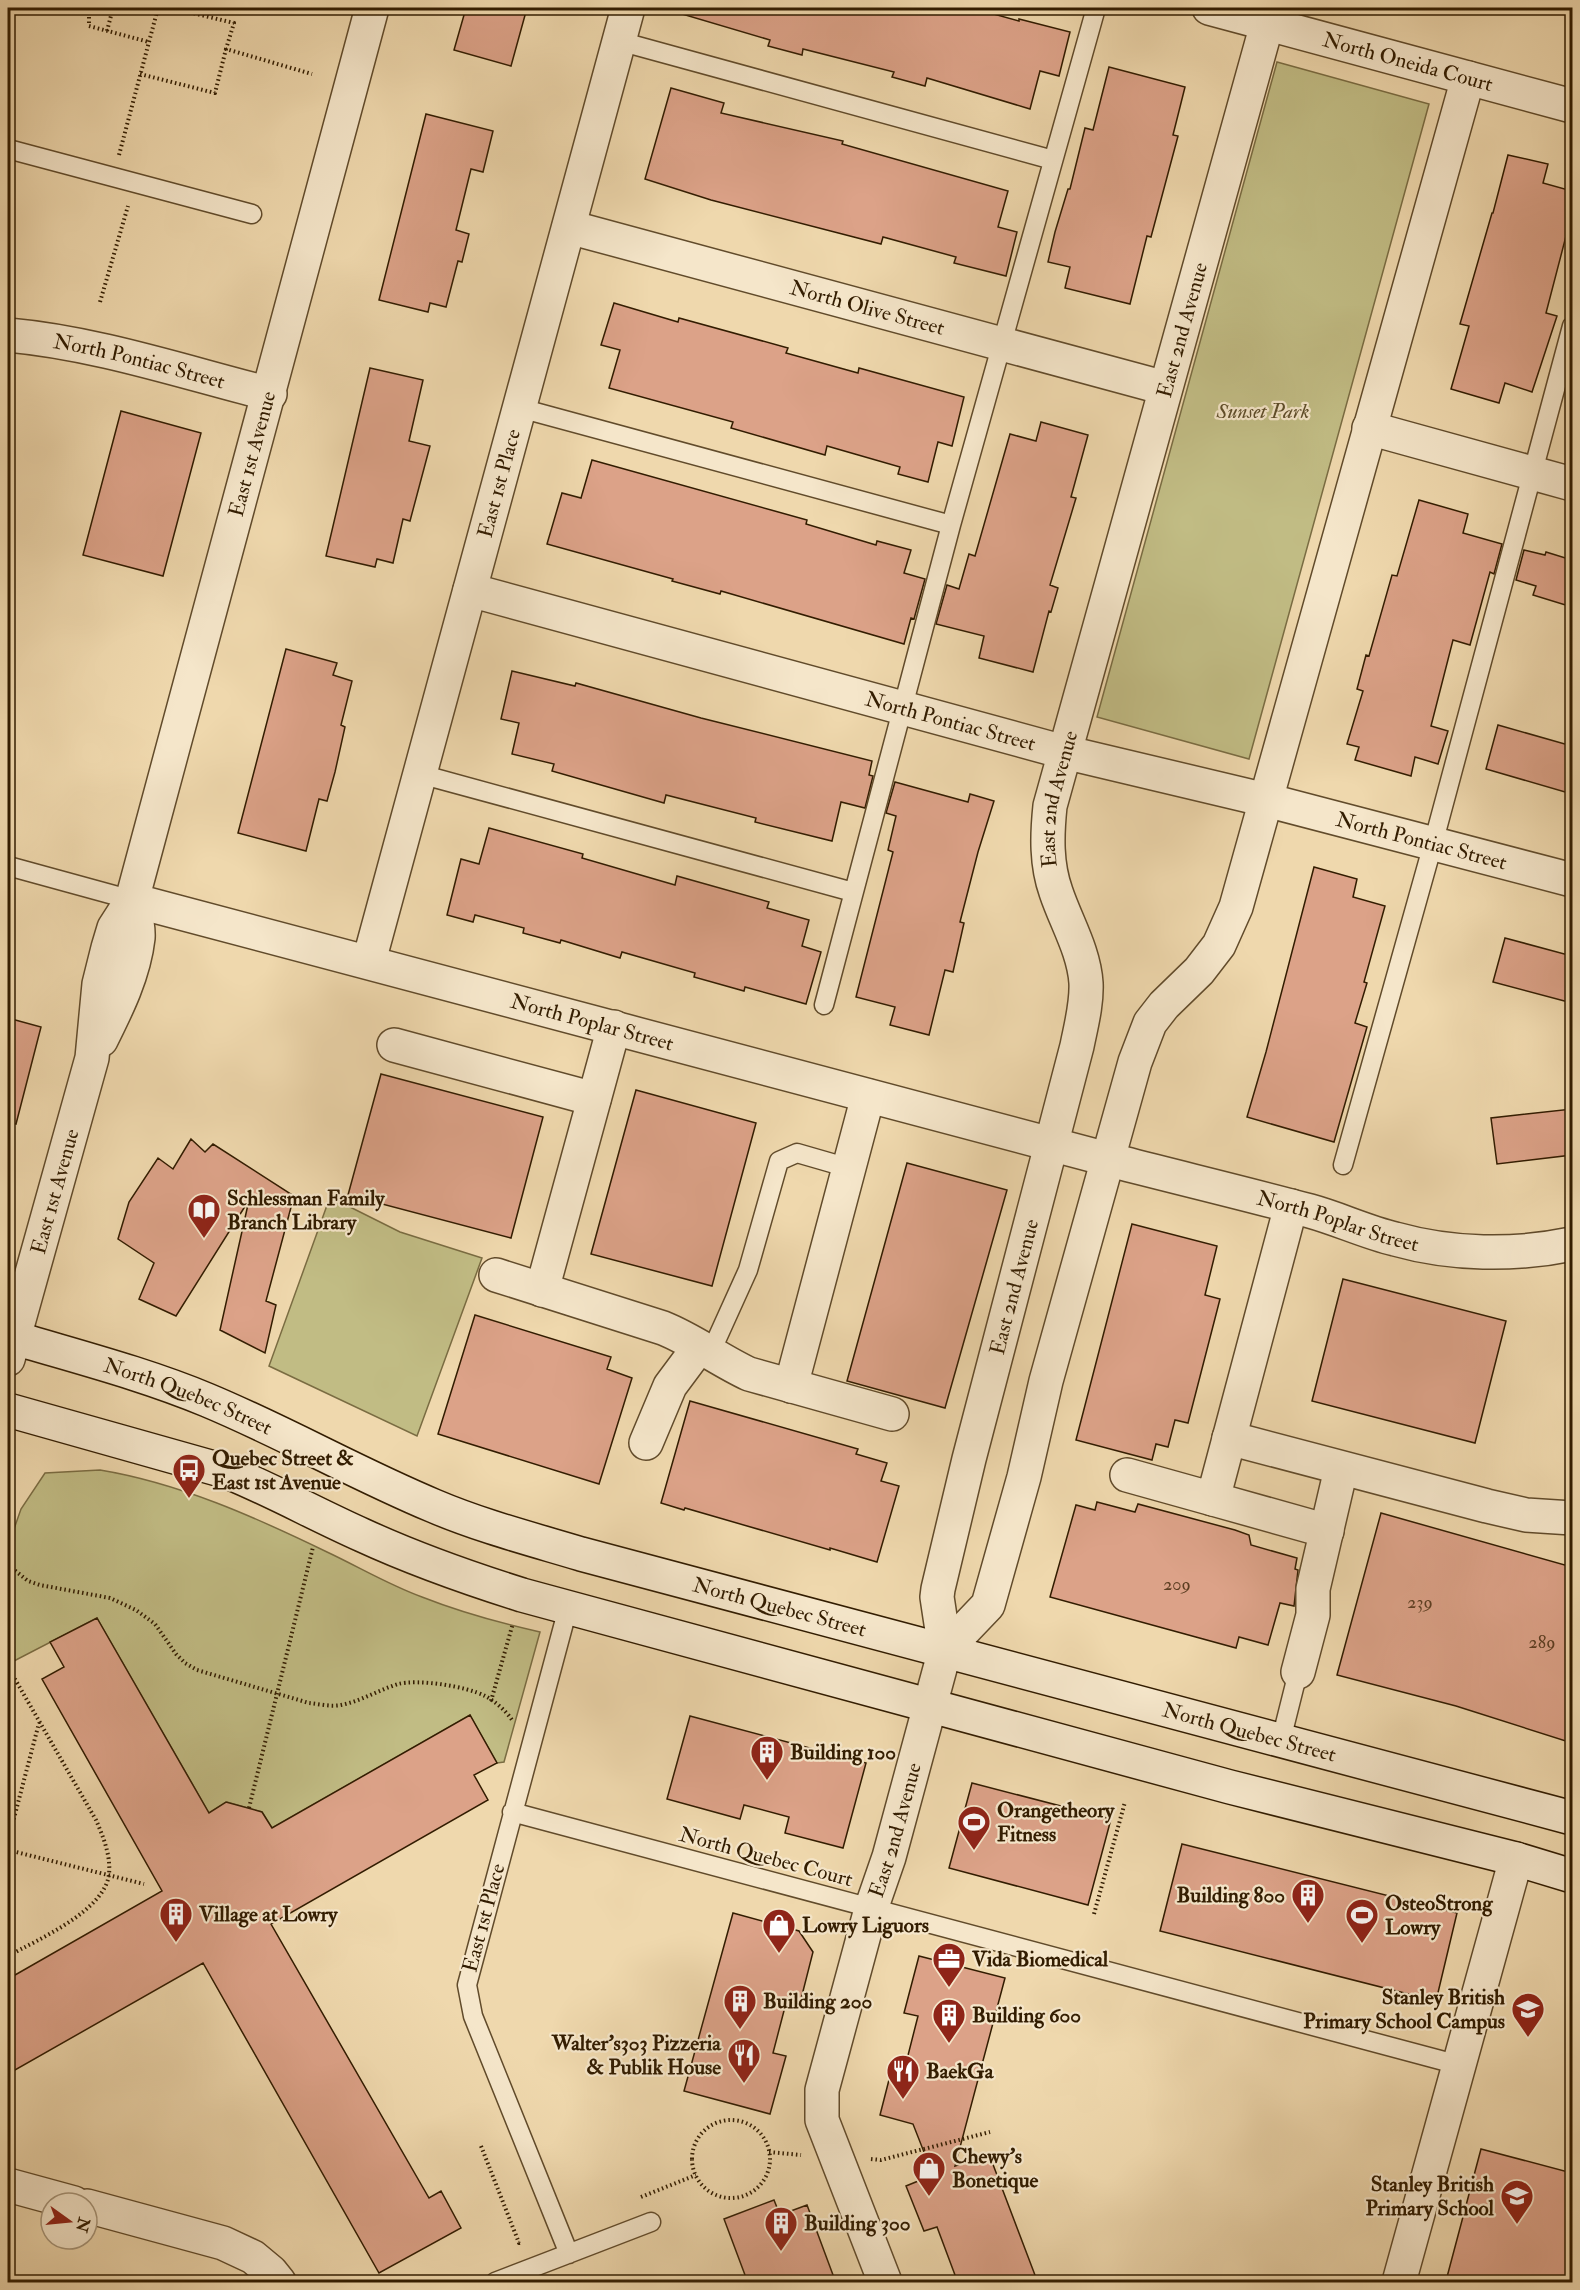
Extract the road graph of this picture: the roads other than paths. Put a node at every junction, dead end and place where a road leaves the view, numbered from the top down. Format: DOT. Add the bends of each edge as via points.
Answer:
graph roads {
  1 [pos="372,8"];
  2 [pos="628,8"];
  3 [pos="1095,8"];
  4 [pos="1209,8"];
  5 [pos="1267,24"];
  6 [pos="619,42"];
  7 [pos="1468,78"];
  8 [pos="1572,106"];
  9 [pos="8,149"];
  10 [pos="1053,160"];
  11 [pos="252,214"];
  12 [pos="569,227"];
  13 [pos="1572,326"];
  14 [pos="8,335"];
  15 [pos="1002,344"];
  16 [pos="1165,388"];
  17 [pos="270,394"];
  18 [pos="520,408"];
  19 [pos="1369,428"];
  20 [pos="1533,473"];
  21 [pos="1572,484"];
  22 [pos="951,525"];
  23 [pos="470,590"];
  24 [pos="902,708"];
  25 [pos="1064,752"];
  26 [pos="420,774"];
  27 [pos="1266,800"];
  28 [pos="1433,844"];
  29 [pos="8,866"];
  30 [pos="1572,880"];
  31 [pos="853,892"];
  32 [pos="132,900"];
  33 [pos="369,961"];
  34 [pos="824,1005"];
  35 [pos="614,1027"];
  36 [pos="394,1045"];
  37 [pos="868,1096"];
  38 [pos="594,1099"];
  39 [pos="1051,1146"];
  40 [pos="1107,1160"];
  41 [pos="1343,1165"];
  42 [pos="849,1168"];
  43 [pos="1291,1206"];
  44 [pos="1572,1244"];
  45 [pos="496,1275"];
  46 [pos="542,1290"];
  47 [pos="10,1344"];
  48 [pos="705,1350"];
  49 [pos="791,1386"];
  50 [pos="8,1410"];
  51 [pos="892,1414"];
  52 [pos="1229,1438"];
  53 [pos="646,1443"];
  54 [pos="1341,1469"];
  55 [pos="1127,1475"];
  56 [pos="1212,1499"];
  57 [pos="1572,1518"];
  58 [pos="1327,1531"];
  59 [pos="568,1608"];
  60 [pos="945,1650"];
  61 [pos="1298,1672"];
  62 [pos="930,1706"];
  63 [pos="1281,1740"];
  64 [pos="513,1812"];
  65 [pos="1572,1818"];
  66 [pos="1516,1859"];
  67 [pos="1572,1876"];
  68 [pos="871,1909"];
  69 [pos="1459,2065"];
  70 [pos="8,2185"];
  71 [pos="39,2193"];
  72 [pos="99,2209"];
  73 [pos="651,2222"];
  74 [pos="569,2254"];
  75 [pos="279,2283"];
  76 [pos="495,2283"];
  77 [pos="885,2283"];
  78 [pos="1399,2283"];
  1 -- 17 [label="street, East 1st Avenue"];
  2 -- 6 [label="street, East 1st Place"];
  3 -- 10 [label="lane"];
  4 -- 5 [label="street, North Oneida Court"];
  5 -- 7 [label="street, North Oneida Court"];
  5 -- 16 [label="street, East 2nd Avenue"];
  6 -- 10 [label="lane"];
  6 -- 12 [label="street, East 1st Place"];
  7 -- 8 [label="street, North Oneida Court"];
  7 -- 19 [label="street, East 2nd Avenue"];
  9 -- 11 [label="lane"];
  10 -- 15 [label="lane"];
  12 -- 15 [label="street, North Olive Street"];
  12 -- 18 [label="street, East 1st Place"];
  13 -- 20 [label="lane"];
  14 -- 17 [label="street, North Pontiac Street" via="110,352"];
  15 -- 16 [label="street, North Olive Street"];
  15 -- 22 [label="lane"];
  16 -- 25 [label="street, East 2nd Avenue"];
  17 -- 32 [label="street, East 1st Avenue"];
  18 -- 22 [label="lane"];
  18 -- 23 [label="street, East 1st Place"];
  19 -- 20 [label="street"];
  19 -- 27 [label="street, East 2nd Avenue"];
  20 -- 21 [label="street"];
  20 -- 28 [label="lane"];
  22 -- 24 [label="lane"];
  23 -- 24 [label="street, North Pontiac Street"];
  23 -- 26 [label="street, East 1st Place"];
  24 -- 25 [label="street, North Pontiac Street"];
  24 -- 31 [label="lane"];
  25 -- 27 [label="street, North Pontiac Street"];
  25 -- 39 [label="street, East 2nd Avenue" via="1050,806 1047,852 1055,890 1080,951 1086,982 1077,1047"];
  26 -- 31 [label="lane"];
  26 -- 33 [label="street, East 1st Place"];
  27 -- 28 [label="street, North Pontiac Street"];
  27 -- 40 [label="street, East 2nd Avenue" via="1227,929 1199,970 1150,1023"];
  28 -- 30 [label="street, North Pontiac Street"];
  28 -- 41 [label="lane"];
  29 -- 32 [label="lane"];
  31 -- 34 [label="lane"];
  32 -- 33 [label="street, North Poplar Street"];
  32 -- 47 [label="street, East 1st Avenue" via="114,928 108,948 99,984 92,1058"];
  33 -- 35 [label="street, North Poplar Street"];
  35 -- 37 [label="street, North Poplar Street"];
  35 -- 38 [label="street"];
  36 -- 38 [label="street"];
  37 -- 39 [label="street, North Poplar Street"];
  37 -- 42 [label="street"];
  38 -- 46 [label="street"];
  39 -- 40 [label="street, North Poplar Street"];
  39 -- 60 [label="street, East 2nd Avenue" via="938,1589"];
  40 -- 43 [label="street, North Poplar Street"];
  40 -- 60 [label="street, East 2nd Avenue" via="988,1605"];
  42 -- 48 [label="lane" via="797,1153 779,1161 748,1270"];
  42 -- 49 [label="street"];
  43 -- 44 [label="street, North Poplar Street" via="1432,1247 1488,1252"];
  43 -- 52 [label="street"];
  45 -- 46 [label="street"];
  46 -- 48 [label="street" via="663,1328"];
  47 -- 60 [label="street, North Quebec Street" via="69,1352 205,1399 401,1491 494,1529"];
  48 -- 49 [label="street" via="749,1374"];
  48 -- 53 [label="street" via="670,1386"];
  49 -- 51 [label="street"];
  50 -- 59 [label="street" via="228,1472 405,1554 485,1584"];
  52 -- 54 [label="street"];
  52 -- 56 [label="street"];
  54 -- 57 [label="street" via="1516,1512"];
  54 -- 58 [label="street"];
  55 -- 56 [label="street"];
  56 -- 58 [label="street"];
  58 -- 61 [label="street" via="1312,1589 1313,1615"];
  59 -- 62 [label="street"];
  59 -- 64 [label="lane, East 1st Place"];
  60 -- 62 [label="street, East 2nd Avenue"];
  60 -- 63 [label="street, North Quebec Street"];
  61 -- 63 [label="lane"];
  62 -- 66 [label="street"];
  62 -- 68 [label="street, East 2nd Avenue"];
  63 -- 65 [label="street, North Quebec Street"];
  64 -- 68 [label="lane, North Quebec Court"];
  64 -- 74 [label="lane, East 1st Place" via="469,1974 469,1998"];
  66 -- 67 [label="street"];
  66 -- 69 [label="street"];
  68 -- 69 [label="lane, North Quebec Court"];
  68 -- 77 [label="street, East 2nd Avenue" via="822,2090 821,2111"];
  69 -- 78 [label="street"];
  70 -- 71 [label="street"];
  72 -- 75 [label="street" via="223,2244 253,2257"];
  73 -- 74 [label="lane"];
  74 -- 76 [label="lane"];
}
